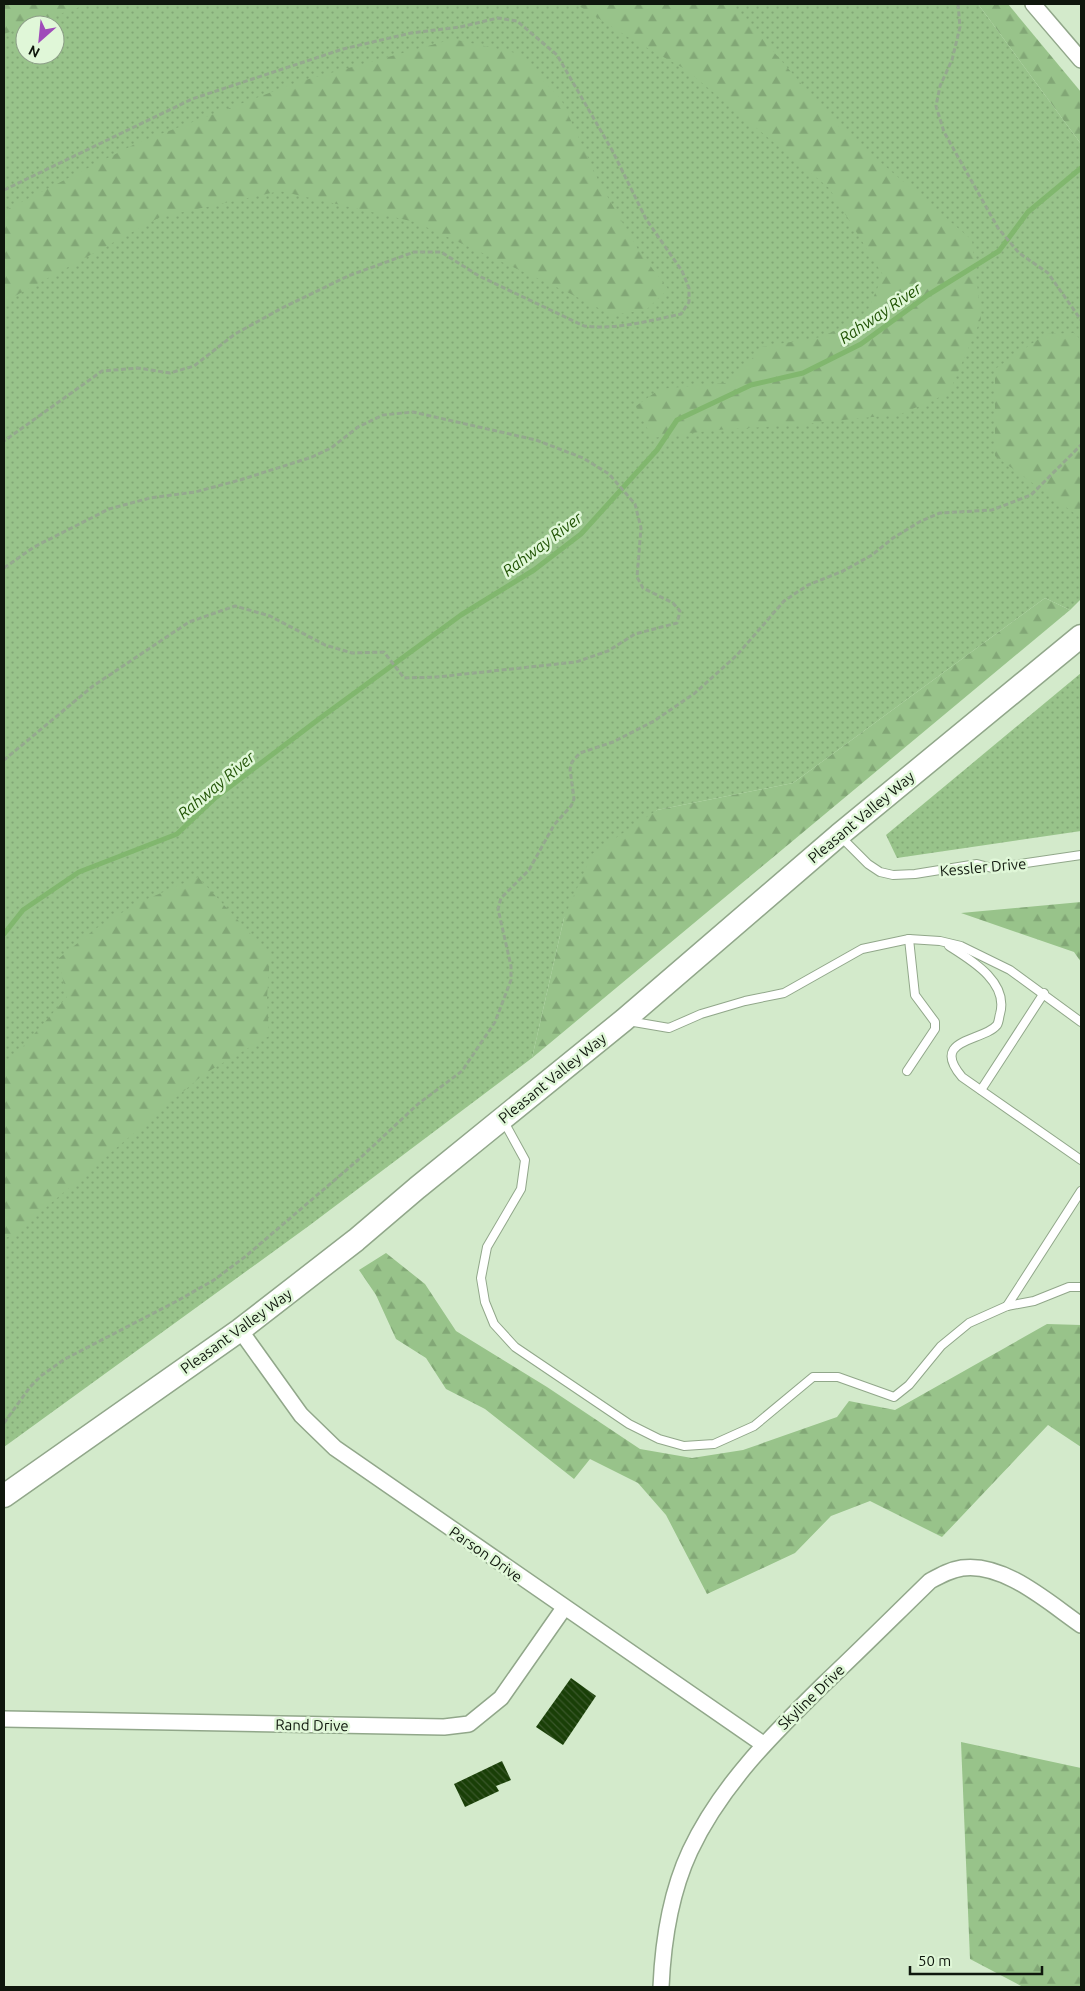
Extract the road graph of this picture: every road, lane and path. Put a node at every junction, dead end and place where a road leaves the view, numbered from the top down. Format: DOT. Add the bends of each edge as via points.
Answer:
graph roads {
  1 [pos="958,4"];
  2 [pos="1033,4"];
  3 [pos="1081,60"];
  4 [pos="4,190"];
  5 [pos="1081,320"];
  6 [pos="4,441"];
  7 [pos="1081,445"];
  8 [pos="4,568"];
  9 [pos="1081,636"];
  10 [pos="4,760"];
  11 [pos="839,835"];
  12 [pos="1081,855"];
  13 [pos="909,939"];
  14 [pos="940,941"];
  15 [pos="1044,993"];
  16 [pos="624,1020"];
  17 [pos="1081,1022"];
  18 [pos="907,1071"];
  19 [pos="981,1090"];
  20 [pos="502,1118"];
  21 [pos="1081,1160"];
  22 [pos="1081,1191"];
  23 [pos="1081,1287"];
  24 [pos="1007,1306"];
  25 [pos="240,1330"];
  26 [pos="4,1423"];
  27 [pos="4,1496"];
  28 [pos="564,1608"];
  29 [pos="1081,1625"];
  30 [pos="4,1719"];
  31 [pos="763,1744"];
  32 [pos="661,1987"];
  1 -- 5 [label="path" via="960,27 936,106 944,132 998,228 1019,253 1048,273"];
  2 -- 3 [label="street"];
  4 -- 6 [label="path" via="192,99 342,49 411,33 508,19 517,21 557,55 612,150 646,219 682,271 689,288 689,302 681,314 602,328 584,326 479,276 441,252 414,252 348,276 282,308 235,334 194,366 170,373 138,368 102,371"];
  7 -- 26 [label="path" via="1031,495 992,510 940,513 921,521 850,567 808,585 784,601 737,655 695,693 646,726 580,753 570,769 574,799 571,806 554,825 529,870 501,898 498,909 511,966 511,980 495,1022 462,1071 418,1104 246,1256 214,1280 65,1359 30,1387"];
  8 -- 10 [label="path" via="70,528 109,509 150,498 195,492 312,458 358,427 383,415 413,412 536,440 583,458 609,474 635,504 641,528 637,577 643,588 673,602 680,611 676,623 635,634 608,651 576,662 404,678 384,652 352,653 325,645 270,616 235,606 189,622 93,686"];
  9 -- 11 [label="main road, Pleasant Valley Way"];
  11 -- 12 [label="lane, Kessler Drive" via="868,864 880,872 893,874 915,874 976,864 992,868"];
  11 -- 16 [label="main road, Pleasant Valley Way"];
  13 -- 14 [label="lane"];
  13 -- 16 [label="lane" via="862,949 784,993 701,1014 669,1028"];
  13 -- 18 [label="lane" via="915,995 935,1022 935,1029"];
  14 -- 15 [label="lane" via="961,946 1010,970"];
  14 -- 19 [label="lane" via="974,961 995,983 1002,1005 997,1024 988,1032 956,1046 952,1058 962,1077"];
  15 -- 17 [label="lane"];
  15 -- 19 [label="lane"];
  16 -- 20 [label="main road, Pleasant Valley Way"];
  19 -- 21 [label="lane"];
  20 -- 24 [label="lane" via="526,1160 521,1189 487,1247 481,1278 484,1302 494,1324 515,1347 629,1424 659,1440 684,1446 714,1444 754,1426 813,1377 838,1377 894,1396 909,1385 941,1346 969,1323"];
  20 -- 25 [label="main road, Pleasant Valley Way" via="356,1240"];
  22 -- 24 [label="lane"];
  23 -- 24 [label="lane" via="1069,1287 1034,1301"];
  25 -- 27 [label="main road, Pleasant Valley Way"];
  25 -- 28 [label="street, Parson Drive" via="302,1414 335,1448"];
  28 -- 30 [label="street, Rand Drive" via="501,1698 469,1724 444,1727"];
  28 -- 31 [label="street, Parson Drive"];
  29 -- 31 [label="street, Skyline Drive" via="996,1571 964,1568 949,1571 930,1581"];
  31 -- 32 [label="street, Skyline Drive" via="718,1802 690,1852 669,1916"];
}
